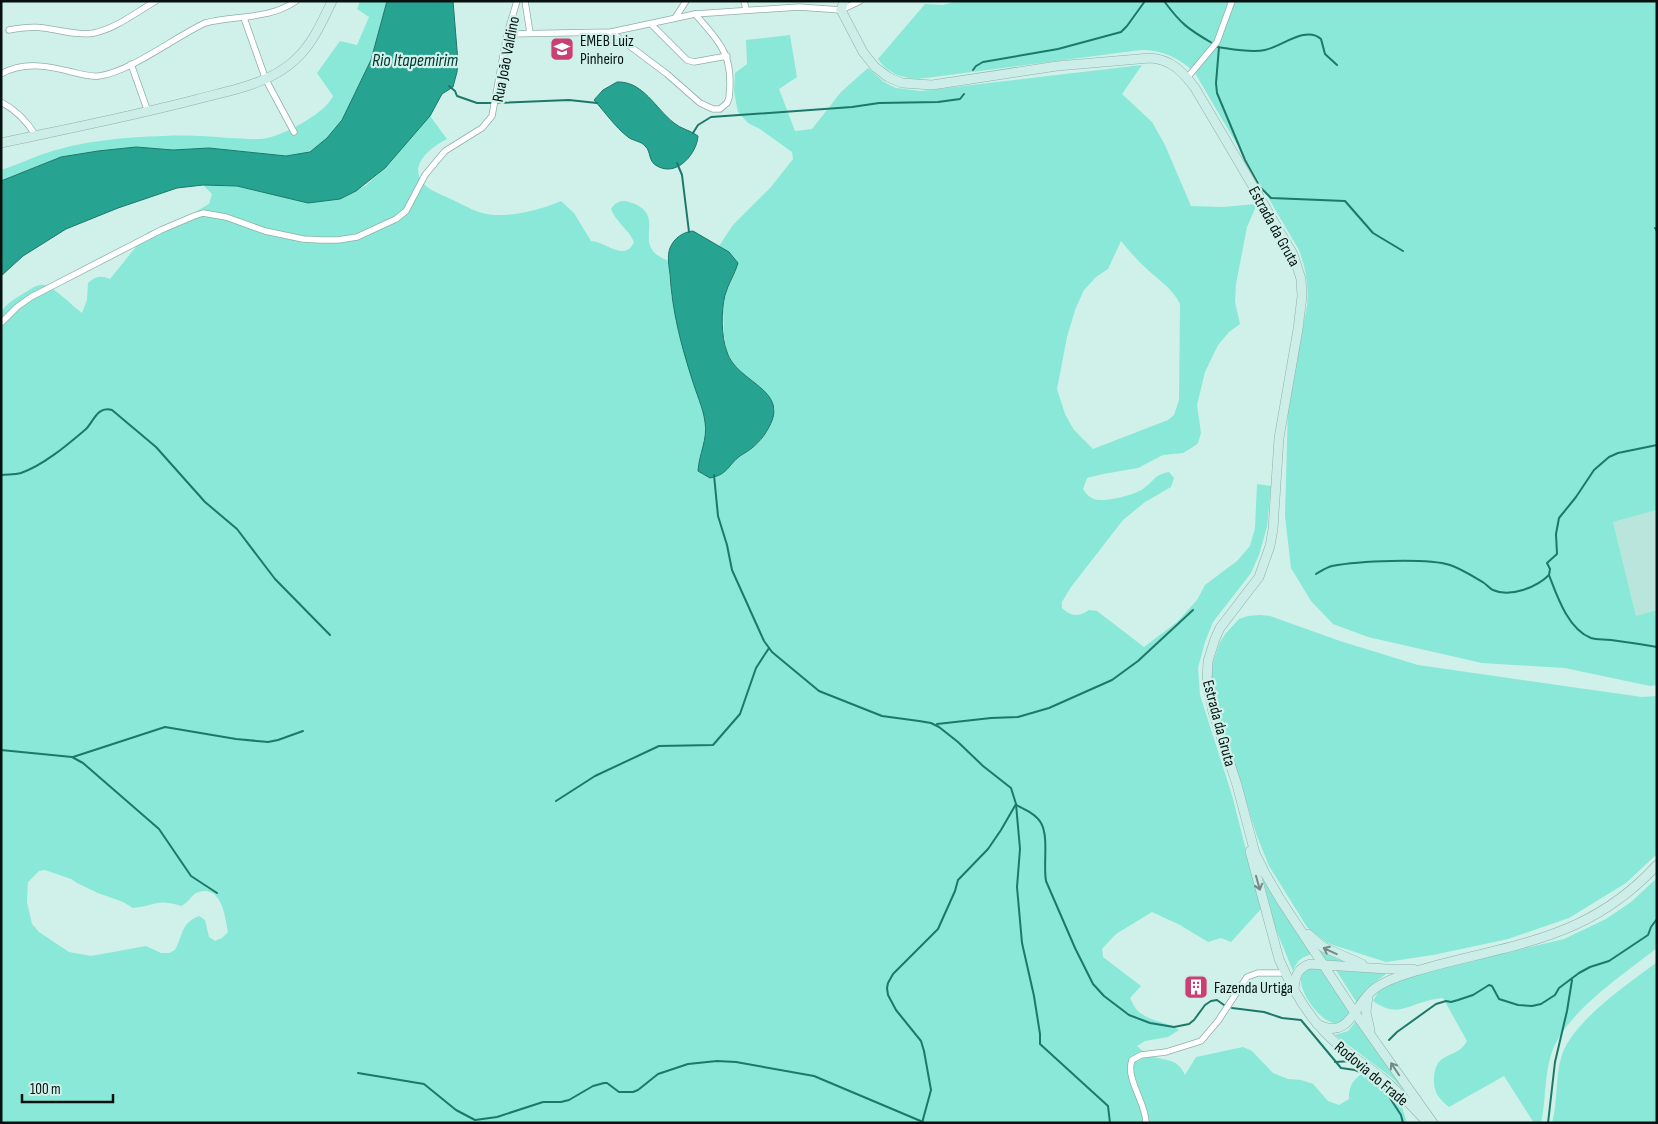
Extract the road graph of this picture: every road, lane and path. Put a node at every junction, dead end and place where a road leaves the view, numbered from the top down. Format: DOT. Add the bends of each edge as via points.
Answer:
graph roads {
  1 [pos="156,1"];
  2 [pos="296,1"];
  3 [pos="332,1"];
  4 [pos="517,1"];
  5 [pos="525,1"];
  6 [pos="686,1"];
  7 [pos="744,1"];
  8 [pos="860,1"];
  9 [pos="1232,1"];
  10 [pos="843,6"];
  11 [pos="746,9"];
  12 [pos="695,14"];
  13 [pos="244,18"];
  14 [pos="675,18"];
  15 [pos="651,24"];
  16 [pos="9,30"];
  17 [pos="611,32"];
  18 [pos="530,33"];
  19 [pos="507,34"];
  20 [pos="727,56"];
  21 [pos="131,64"];
  22 [pos="1,74"];
  23 [pos="1187,78"];
  24 [pos="266,80"];
  25 [pos="1,102"];
  26 [pos="148,112"];
  27 [pos="294,132"];
  28 [pos="36,136"];
  29 [pos="1,143"];
  30 [pos="1,323"];
  31 [pos="1245,818"];
  32 [pos="1657,865"];
  33 [pos="1295,921"];
  34 [pos="1323,964"];
  35 [pos="1374,968"];
  36 [pos="1426,968"];
  37 [pos="1285,973"];
  38 [pos="1294,989"];
  39 [pos="1368,995"];
  40 [pos="1355,1013"];
  41 [pos="1317,1024"];
  42 [pos="1372,1037"];
  43 [pos="1146,1123"];
  44 [pos="1428,1123"];
  45 [pos="1433,1123"];
  1 -- 16 [label="street" via="120,23 92,33 42,27"];
  2 -- 13 [label="street" via="273,12"];
  3 -- 24 [label="main road" via="307,48 296,60"];
  4 -- 19 [label="street, Rua João Valdino"];
  5 -- 18 [label="street, Rua João Valdino"];
  6 -- 14 [label="street"];
  7 -- 11 [label="street"];
  8 -- 10 [label="street"];
  9 -- 23 [label="street" via="1220,37"];
  10 -- 11 [label="street"];
  10 -- 23 [label="main road, Estrada da Gruta" via="863,52 875,67 902,83 932,85 1057,66 1150,58 1171,63"];
  11 -- 12 [label="street"];
  12 -- 14 [label="street"];
  12 -- 20 [label="street"];
  13 -- 21 [label="street" via="206,23"];
  13 -- 24 [label="street"];
  14 -- 15 [label="street"];
  15 -- 17 [label="street"];
  15 -- 20 [label="street" via="684,58 694,62"];
  17 -- 18 [label="street"];
  17 -- 20 [label="street" via="700,103 713,109 720,109 729,98"];
  18 -- 19 [label="street"];
  19 -- 30 [label="street, Rua João Valdino" via="492,116 482,128 445,151 425,175 406,211 396,219 348,239 303,239 265,231 214,214 194,216 31,296"];
  21 -- 22 [label="street" via="97,76 38,66 20,66"];
  21 -- 26 [label="street"];
  23 -- 31 [label="main road, Estrada da Gruta" via="1293,254 1301,279 1299,322 1279,438 1270,546 1258,577 1220,628 1208,661 1207,681 1213,712"];
  24 -- 26 [label="main road"];
  24 -- 27 [label="street"];
  25 -- 28 [label="street" via="19,114"];
  26 -- 28 [label="main road"];
  28 -- 29 [label="main road"];
  31 -- 33 [label="main road" via="1255,853"];
  31 -- 37 [label="main road, Rodovia do Frade, one-way" via="1253,866"];
  32 -- 36 [label="main road" via="1631,890 1578,924"];
  33 -- 34 [label="main road, Rodovia do Frade"];
  35 -- 33 [label="main road, one-way" via="1323,947"];
  34 -- 35 [label="main road"];
  34 -- 38 [label="main road" via="1303,967 1295,977"];
  34 -- 40 [label="main road, Rodovia do Frade"];
  35 -- 36 [label="main road"];
  36 -- 39 [label="main road" via="1386,982"];
  37 -- 38 [label="main road, Rodovia do Frade"];
  37 -- 43 [label="street" via="1258,973 1247,977 1212,1030 1201,1041 1132,1060 1130,1073 1143,1104"];
  38 -- 41 [label="main road, Rodovia do Frade"];
  39 -- 40 [label="main road"];
  39 -- 42 [label="main road" via="1366,1012"];
  40 -- 41 [label="main road" via="1338,1029"];
  40 -- 42 [label="main road, Rodovia do Frade"];
  41 -- 44 [label="main road, Rodovia do Frade" via="1397,1091"];
  45 -- 42 [label="main road, Rodovia do Frade, one-way"];
}
